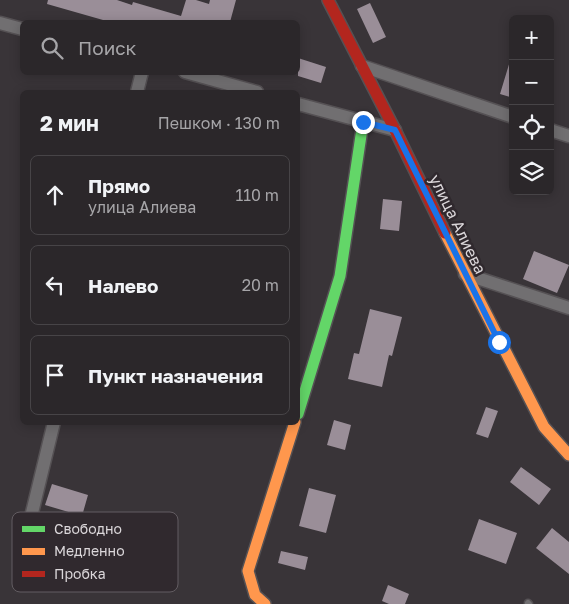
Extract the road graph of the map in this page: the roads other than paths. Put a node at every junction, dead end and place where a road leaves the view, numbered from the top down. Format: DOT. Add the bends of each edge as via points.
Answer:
graph roads {
  1 [pos="328,0"];
  2 [pos="0,23"];
  3 [pos="20,28"];
  4 [pos="362,66"];
  5 [pos="141,75"];
  6 [pos="196,75"];
  7 [pos="138,90"];
  8 [pos="250,90"];
  9 [pos="300,105"];
  10 [pos="509,116"];
  11 [pos="363,122"];
  12 [pos="395,130"];
  13 [pos="554,131"];
  14 [pos="569,136"];
  15 [pos="465,274"];
  16 [pos="569,308"];
  17 [pos="300,407"];
  18 [pos="53,425"];
  19 [pos="294,425"];
  20 [pos="569,455"];
  21 [pos="32,512"];
  22 [pos="265,604"];
  1 -- 4 [label="street, улица Алиева"];
  2 -- 3 [label="street"];
  4 -- 10 [label="street"];
  4 -- 12 [label="street, улица Алиева"];
  5 -- 7 [label="street"];
  6 -- 8 [label="street"];
  9 -- 11 [label="street"];
  11 -- 12 [label="street"];
  11 -- 17 [label="street" via="340,276"];
  12 -- 15 [label="street, улица Алиева"];
  13 -- 14 [label="street"];
  15 -- 16 [label="street"];
  15 -- 20 [label="street, улица Алиева" via="544,427"];
  18 -- 21 [label="street"];
  19 -- 22 [label="street" via="248,572 255,595"];
}
